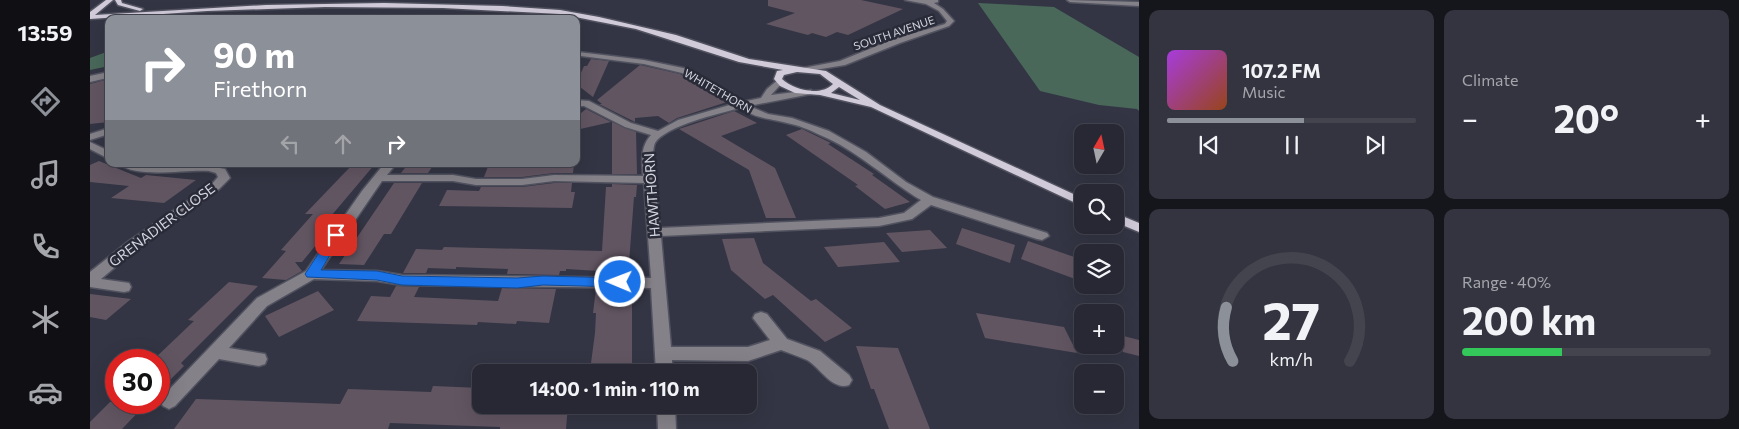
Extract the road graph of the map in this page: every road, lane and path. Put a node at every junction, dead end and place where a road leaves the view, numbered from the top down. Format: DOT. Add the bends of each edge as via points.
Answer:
graph roads {
  1 [pos="110,0"];
  2 [pos="118,0"];
  3 [pos="908,0"];
  4 [pos="938,0"];
  5 [pos="1070,0"];
  6 [pos="928,2"];
  7 [pos="296,3"];
  8 [pos="1139,4"];
  9 [pos="173,10"];
  10 [pos="114,15"];
  11 [pos="156,15"];
  12 [pos="578,15"];
  13 [pos="580,15"];
  14 [pos="105,16"];
  15 [pos="90,17"];
  16 [pos="105,19"];
  17 [pos="581,54"];
  18 [pos="743,60"];
  19 [pos="842,63"];
  20 [pos="801,70"];
  21 [pos="104,76"];
  22 [pos="90,79"];
  23 [pos="835,80"];
  24 [pos="778,81"];
  25 [pos="812,92"];
  26 [pos="766,98"];
  27 [pos="580,103"];
  28 [pos="743,105"];
  29 [pos="877,107"];
  30 [pos="105,132"];
  31 [pos="658,134"];
  32 [pos="90,138"];
  33 [pos="90,146"];
  34 [pos="105,154"];
  35 [pos="142,167"];
  36 [pos="173,167"];
  37 [pos="202,167"];
  38 [pos="387,167"];
  39 [pos="378,178"];
  40 [pos="649,180"];
  41 [pos="1074,198"];
  42 [pos="929,200"];
  43 [pos="1124,221"];
  44 [pos="1139,228"];
  45 [pos="655,232"];
  46 [pos="1042,236"];
  47 [pos="311,274"];
  48 [pos="90,281"];
  49 [pos="658,283"];
  50 [pos="124,287"];
  51 [pos="761,318"];
  52 [pos="781,343"];
  53 [pos="215,352"];
  54 [pos="662,353"];
  55 [pos="259,359"];
  56 [pos="663,364"];
  57 [pos="843,380"];
  58 [pos="170,399"];
  59 [pos="666,414"];
  60 [pos="667,429"];
  1 -- 15 [label="main road"];
  2 -- 9 [label="main road" via="120,4 133,8"];
  3 -- 6 [label="street"];
  4 -- 6 [label="street"];
  5 -- 8 [label="street"];
  6 -- 19 [label="street, SOUTH AVENUE" via="948,16 951,21 947,25"];
  7 -- 9 [label="main road"];
  7 -- 11 [label="main road"];
  7 -- 12 [label="main road" via="425,1 540,9"];
  9 -- 10 [label="main road"];
  13 -- 18 [label="main road" via="646,29"];
  14 -- 15 [label="main road"];
  15 -- 16 [label="main road"];
  17 -- 28 [label="street, WHITETHORN" via="609,52 684,71"];
  18 -- 20 [label="main road"];
  18 -- 24 [label="main road"];
  19 -- 20 [label="street, SOUTH AVENUE"];
  19 -- 23 [label="street, SOUTH AVENUE"];
  20 -- 23 [label="main road" via="821,72"];
  20 -- 24 [label="main road" via="785,71"];
  21 -- 22 [label="street"];
  23 -- 25 [label="main road" via="834,89"];
  23 -- 29 [label="main road"];
  24 -- 25 [label="main road" via="790,88"];
  24 -- 26 [label="street"];
  25 -- 26 [label="street, HAWTHORN"];
  25 -- 29 [label="main road"];
  26 -- 28 [label="street, HAWTHORN"];
  27 -- 31 [label="street" via="628,125"];
  28 -- 31 [label="street, HAWTHORN" via="678,124"];
  28 -- 42 [label="street, WHITETHORN" via="766,117 789,120 825,133"];
  29 -- 41 [label="main road"];
  30 -- 32 [label="street"];
  31 -- 40 [label="street, HAWTHORN" via="648,149"];
  33 -- 34 [label="street"];
  35 -- 36 [label="street, GRENADIER CLOSE"];
  37 -- 48 [label="street, GRENADIER CLOSE" via="221,171 224,178 134,244"];
  38 -- 39 [label="street"];
  39 -- 40 [label="street" via="453,178 476,182 554,178"];
  39 -- 47 [label="street"];
  40 -- 45 [label="street, HAWTHORN"];
  42 -- 45 [label="street" via="908,216 879,222"];
  42 -- 46 [label="street, WHITETHORN"];
  43 -- 44 [label="main road"];
  45 -- 49 [label="street, HAWTHORN"];
  47 -- 49 [label="street" via="377,276 412,281"];
  47 -- 53 [label="street" via="262,302"];
  48 -- 50 [label="street, GRENADIER CLOSE"];
  49 -- 54 [label="street, HAWTHORN"];
  51 -- 52 [label="street"];
  52 -- 54 [label="street" via="748,354"];
  52 -- 57 [label="street" via="814,356"];
  53 -- 55 [label="street"];
  53 -- 58 [label="street"];
  54 -- 56 [label="street, HAWTHORN"];
  59 -- 60 [label="street"];
}
